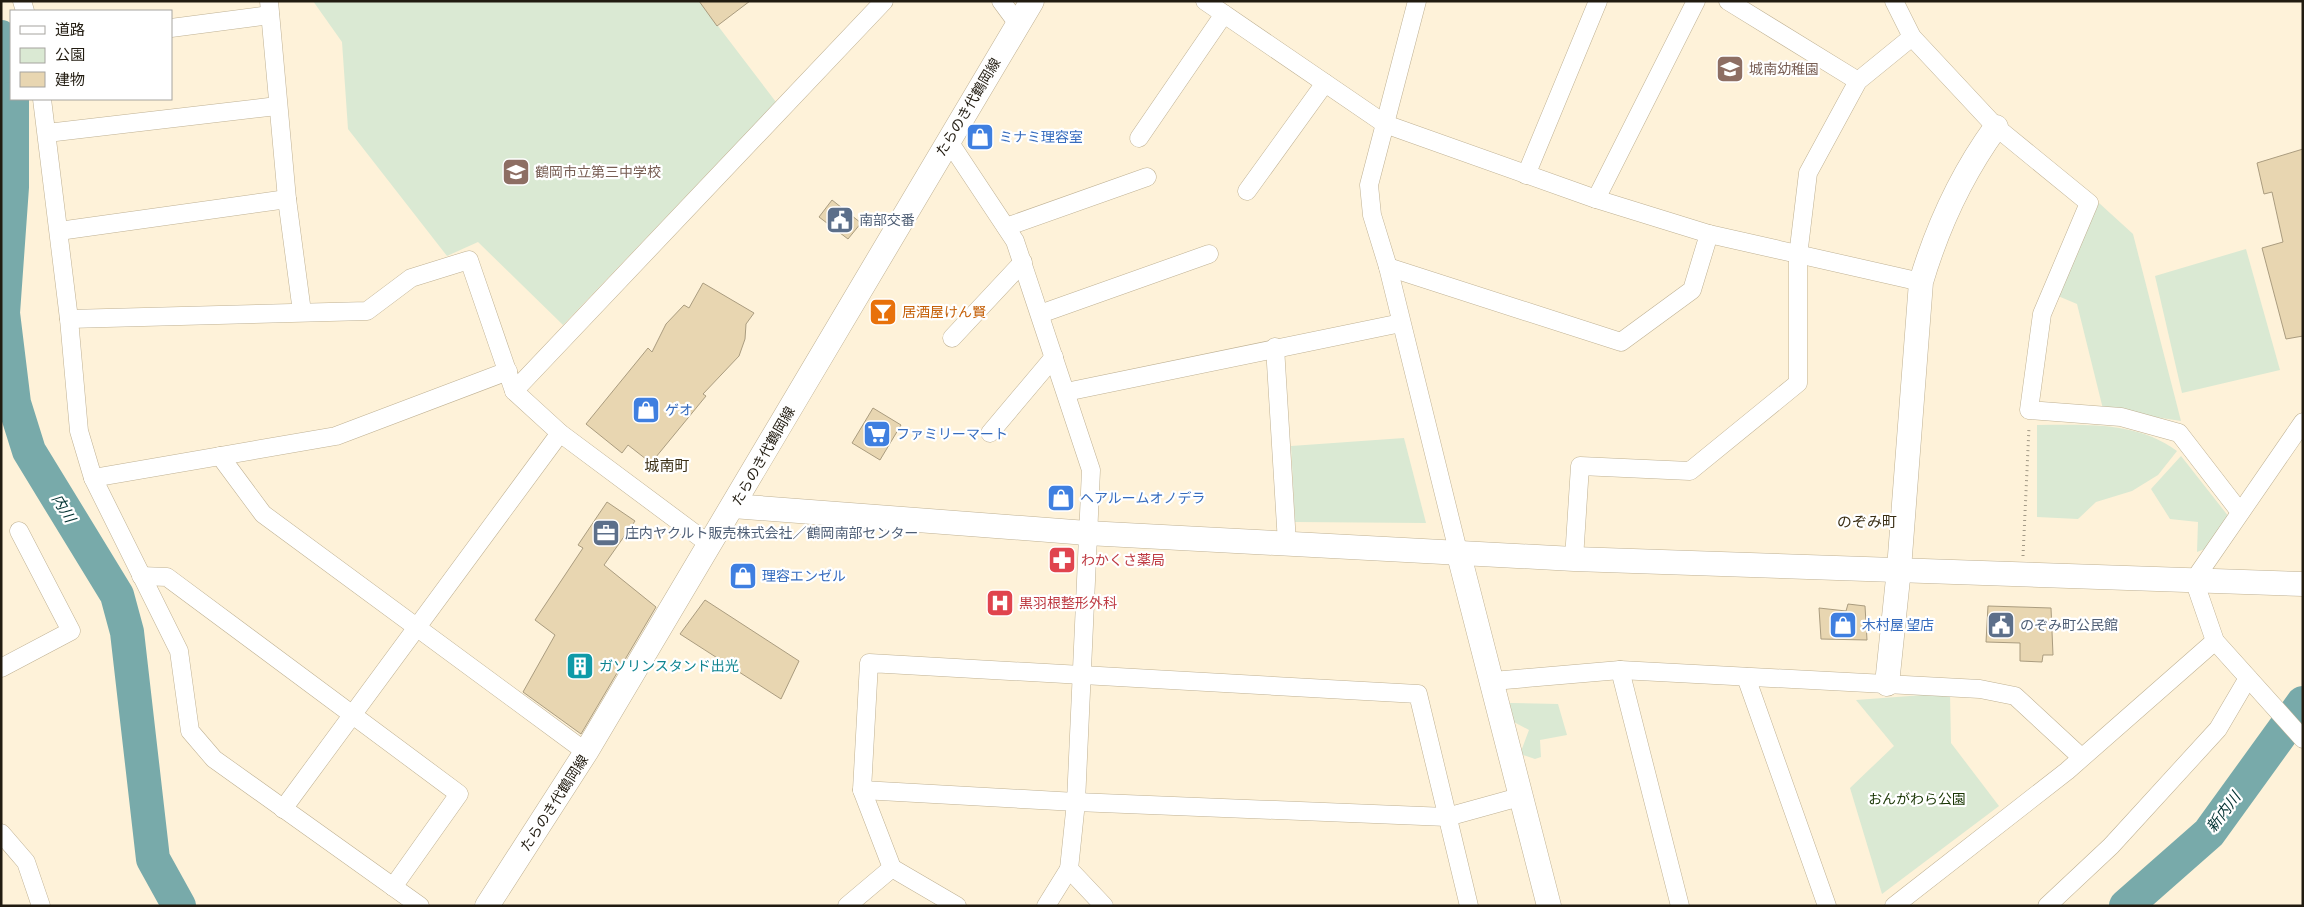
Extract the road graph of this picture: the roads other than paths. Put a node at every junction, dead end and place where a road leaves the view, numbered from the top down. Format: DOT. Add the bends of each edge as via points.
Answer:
graph roads {
  1 [pos="884,1"];
  2 [pos="1001,1"];
  3 [pos="1032,1"];
  4 [pos="1205,1"];
  5 [pos="1417,1"];
  6 [pos="1598,1"];
  7 [pos="1696,1"];
  8 [pos="1728,1"];
  9 [pos="1894,1"];
  10 [pos="270,8"];
  11 [pos="1224,14"];
  12 [pos="1018,24"];
  13 [pos="172,28"];
  14 [pos="1912,37"];
  15 [pos="1858,81"];
  16 [pos="1325,83"];
  17 [pos="42,100"];
  18 [pos="277,106"];
  19 [pos="1385,124"];
  20 [pos="1996,127"];
  21 [pos="47,133"];
  22 [pos="1139,138"];
  23 [pos="948,140"];
  24 [pos="1526,175"];
  25 [pos="1146,177"];
  26 [pos="1247,191"];
  27 [pos="287,198"];
  28 [pos="1596,199"];
  29 [pos="1006,226"];
  30 [pos="59,232"];
  31 [pos="1708,234"];
  32 [pos="1210,254"];
  33 [pos="1798,256"];
  34 [pos="1023,262"];
  35 [pos="1388,267"];
  36 [pos="1921,282"];
  37 [pos="302,312"];
  38 [pos="1040,314"];
  39 [pos="69,319"];
  40 [pos="1401,323"];
  41 [pos="952,338"];
  42 [pos="1275,347"];
  43 [pos="1054,357"];
  44 [pos="508,371"];
  45 [pos="514,391"];
  46 [pos="1066,392"];
  47 [pos="2303,422"];
  48 [pos="560,433"];
  49 [pos="990,433"];
  50 [pos="220,456"];
  51 [pos="93,478"];
  52 [pos="733,506"];
  53 [pos="2240,512"];
  54 [pos="19,531"];
  55 [pos="1088,533"];
  56 [pos="1287,543"];
  57 [pos="709,544"];
  58 [pos="1458,551"];
  59 [pos="1574,558"];
  60 [pos="1899,569"];
  61 [pos="141,576"];
  62 [pos="2194,580"];
  63 [pos="2303,584"];
  64 [pos="416,628"];
  65 [pos="2214,641"];
  66 [pos="1,668"];
  67 [pos="1620,670"];
  68 [pos="1081,675"];
  69 [pos="1746,676"];
  70 [pos="1493,681"];
  71 [pos="2253,683"];
  72 [pos="1887,684"];
  73 [pos="352,715"];
  74 [pos="2303,739"];
  75 [pos="586,752"];
  76 [pos="2081,757"];
  77 [pos="862,790"];
  78 [pos="1522,796"];
  79 [pos="1076,802"];
  80 [pos="283,809"];
  81 [pos="1447,817"];
  82 [pos="1,833"];
  83 [pos="892,868"];
  84 [pos="1069,869"];
  85 [pos="393,887"];
  86 [pos="41,906"];
  87 [pos="420,906"];
  88 [pos="486,906"];
  89 [pos="846,906"];
  90 [pos="957,906"];
  91 [pos="1046,906"];
  92 [pos="1104,906"];
  93 [pos="1469,906"];
  94 [pos="1549,906"];
  95 [pos="1680,906"];
  96 [pos="1827,906"];
  97 [pos="1894,906"];
  98 [pos="2047,906"];
  1 -- 45 [label="street"];
  2 -- 12 [label="street"];
  3 -- 12 [label="street, たらのき代鶴岡線"];
  4 -- 11 [label="street"];
  5 -- 19 [label="street"];
  6 -- 24 [label="street"];
  7 -- 28 [label="street"];
  8 -- 15 [label="street"];
  9 -- 14 [label="street"];
  10 -- 13 [label="street"];
  10 -- 18 [label="street"];
  11 -- 16 [label="street"];
  11 -- 22 [label="street"];
  12 -- 23 [label="street, たらのき代鶴岡線"];
  14 -- 15 [label="street"];
  14 -- 20 [label="street"];
  15 -- 33 [label="street" via="1808,173"];
  16 -- 19 [label="street"];
  16 -- 26 [label="street"];
  17 -- 21 [label="street"];
  18 -- 21 [label="street"];
  18 -- 27 [label="street"];
  19 -- 24 [label="street"];
  19 -- 35 [label="street" via="1368,185 1372,215"];
  20 -- 36 [label="street" via="1977,153 1947,207"];
  20 -- 53 [label="street" via="2089,204 2042,314 2029,410 2121,416 2179,433"];
  21 -- 30 [label="street"];
  23 -- 29 [label="street"];
  23 -- 52 [label="street, たらのき代鶴岡線"];
  24 -- 28 [label="street"];
  25 -- 29 [label="street"];
  27 -- 30 [label="street"];
  27 -- 37 [label="street"];
  28 -- 31 [label="street"];
  29 -- 34 [label="street"];
  30 -- 39 [label="street"];
  31 -- 33 [label="street"];
  31 -- 35 [label="street" via="1692,290 1621,342"];
  32 -- 38 [label="street"];
  33 -- 36 [label="street"];
  33 -- 59 [label="street" via="1798,383 1690,471 1580,466"];
  34 -- 38 [label="street"];
  34 -- 41 [label="street"];
  35 -- 40 [label="street"];
  36 -- 60 [label="street"];
  37 -- 39 [label="street"];
  37 -- 44 [label="street" via="367,310 411,278 469,260"];
  38 -- 43 [label="street"];
  39 -- 51 [label="street" via="79,431"];
  40 -- 42 [label="street"];
  40 -- 58 [label="street"];
  42 -- 46 [label="street"];
  42 -- 56 [label="street"];
  43 -- 46 [label="street"];
  43 -- 49 [label="street"];
  44 -- 45 [label="street"];
  44 -- 50 [label="street" via="336,436"];
  45 -- 48 [label="street"];
  46 -- 55 [label="street" via="1091,470"];
  47 -- 53 [label="street"];
  48 -- 57 [label="street"];
  48 -- 64 [label="street"];
  50 -- 51 [label="street"];
  50 -- 64 [label="street" via="263,514"];
  51 -- 61 [label="street"];
  52 -- 55 [label="street"];
  52 -- 57 [label="street, たらのき代鶴岡線"];
  53 -- 62 [label="street"];
  54 -- 66 [label="street" via="71,631"];
  55 -- 56 [label="street"];
  55 -- 68 [label="street"];
  56 -- 58 [label="street"];
  57 -- 75 [label="street, たらのき代鶴岡線"];
  58 -- 59 [label="street"];
  58 -- 70 [label="street"];
  59 -- 60 [label="street"];
  60 -- 62 [label="street"];
  60 -- 72 [label="street"];
  61 -- 73 [label="street" via="168,577"];
  61 -- 80 [label="street" via="179,651 190,731 214,758"];
  62 -- 63 [label="street"];
  62 -- 65 [label="street"];
  64 -- 73 [label="street"];
  64 -- 75 [label="street"];
  65 -- 71 [label="street"];
  65 -- 76 [label="street"];
  67 -- 69 [label="street"];
  67 -- 70 [label="street"];
  67 -- 95 [label="street"];
  68 -- 77 [label="street" via="869,663"];
  68 -- 79 [label="street"];
  68 -- 81 [label="street" via="1418,694"];
  69 -- 72 [label="street"];
  69 -- 96 [label="street"];
  70 -- 78 [label="street"];
  71 -- 74 [label="street"];
  71 -- 98 [label="street" via="2218,729 2111,846"];
  72 -- 76 [label="street" via="1980,689 2015,696"];
  73 -- 80 [label="street"];
  73 -- 85 [label="street" via="459,794"];
  75 -- 88 [label="street, たらのき代鶴岡線"];
  76 -- 97 [label="street"];
  77 -- 79 [label="street"];
  77 -- 83 [label="street"];
  78 -- 81 [label="street"];
  78 -- 94 [label="street"];
  79 -- 81 [label="street"];
  79 -- 84 [label="street"];
  80 -- 85 [label="street"];
  81 -- 93 [label="street"];
  82 -- 86 [label="street" via="26,862"];
  83 -- 89 [label="street"];
  83 -- 90 [label="street"];
  84 -- 91 [label="street"];
  84 -- 92 [label="street"];
  85 -- 87 [label="street"];
}
